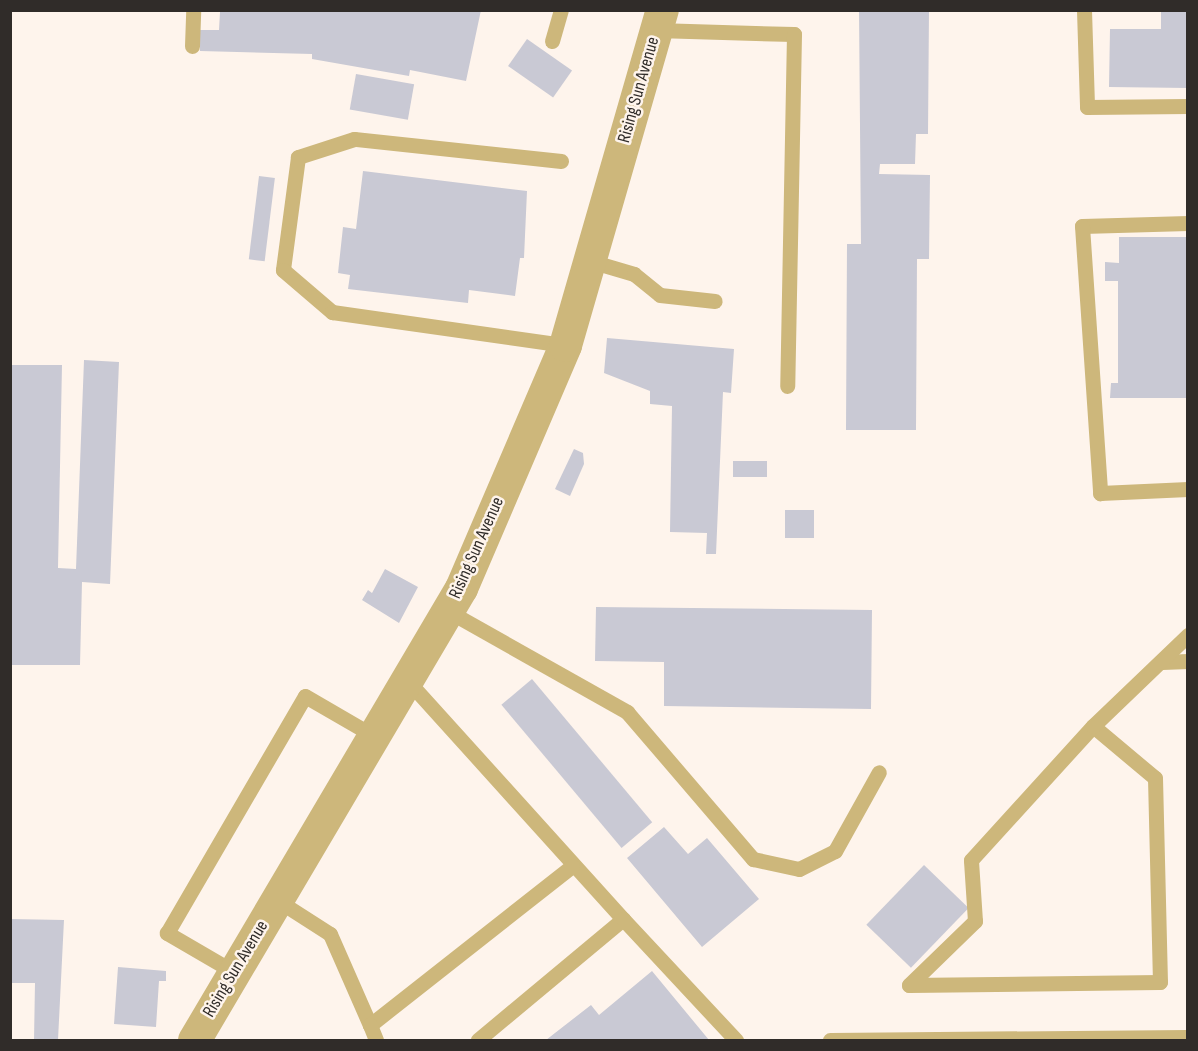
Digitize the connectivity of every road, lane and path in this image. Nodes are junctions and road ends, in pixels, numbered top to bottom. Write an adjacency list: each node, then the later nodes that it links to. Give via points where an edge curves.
1 (193, 10): 6 (lane)
2 (561, 10): 5 (lane)
3 (1084, 10): 7 (lane, via 1087,106)
4 (660, 16): 10 (street, Rising Sun Avenue); 13 (lane, via 794,34)
5 (552, 41)
6 (192, 46)
7 (1188, 106)
8 (561, 161): 12 (lane, via 354,140 298,157 284,270 332,312)
9 (1188, 223): 14 (lane, via 1082,226 1100,493)
10 (590, 261): 11 (lane, via 634,274 660,295); 12 (street, Rising Sun Avenue)
11 (715, 301)
12 (565, 345): 15 (street, Rising Sun Avenue)
13 (787, 387)
14 (1188, 489)
15 (448, 611): 19 (street, Rising Sun Avenue); 22 (lane, via 627,712 753,859 799,869 836,851)
16 (1188, 635): 18 (lane)
17 (1188, 661): 18 (lane)
18 (1162, 662): 20 (lane)
19 (407, 680): 21 (street, Rising Sun Avenue); 23 (lane)
20 (1093, 726): 20 (lane, via 971,860 975,921 909,985 1160,982 1155,778)
21 (374, 736): 24 (street, Rising Sun Avenue); 26 (lane, via 305,696 167,933)
22 (879, 772)
23 (572, 866): 25 (lane); 27 (lane)
24 (277, 900): 26 (street, Rising Sun Avenue); 27 (lane, via 330,934)
25 (623, 919): 31 (lane); 32 (lane)
26 (234, 972): 29 (street, Rising Sun Avenue)
27 (370, 1025): 30 (lane)
28 (1188, 1037): 33 (lane)
29 (194, 1041)
30 (376, 1041)
31 (478, 1041)
32 (736, 1041)
33 (830, 1041)

